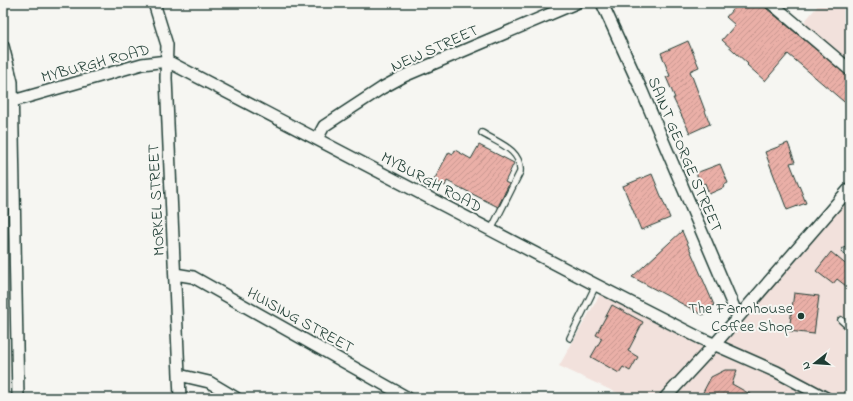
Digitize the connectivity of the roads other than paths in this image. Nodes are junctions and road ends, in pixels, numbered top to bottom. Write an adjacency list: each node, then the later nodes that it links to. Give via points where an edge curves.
1 (154, 3): 6 (street, MORKEL STREET, via 167,45)
2 (576, 3): 10 (street, NEW STREET, via 404,76 324,126)
3 (602, 3): 17 (street, SAINT GEORGE STREET)
4 (771, 3): 7 (street)
5 (3, 46): 8 (street, via 12,82)
6 (167, 61): 8 (street, MYBURGH ROAD, via 142,64); 10 (street, MYBURGH ROAD); 15 (street, MORKEL STREET)
7 (850, 70)
8 (13, 101): 23 (street)
9 (482, 133): 12 (lane, via 516,154 521,167)
10 (317, 139): 12 (street, MYBURGH ROAD)
11 (850, 188): 17 (street)
12 (491, 230): 16 (street, MYBURGH ROAD)
13 (845, 251): 14 (lane)
14 (850, 256)
15 (175, 274): 22 (street, MORKEL STREET); 26 (street, HUISING STREET, via 193,276)
16 (596, 285): 20 (lane); 21 (street, MYBURGH ROAD)
17 (738, 317): 21 (street)
18 (841, 320): 19 (lane)
19 (850, 328)
20 (570, 338)
21 (715, 344): 27 (street); 28 (street, MYBURGH ROAD)
22 (179, 376): 24 (street, MORKEL STREET); 25 (street, via 209,382)
23 (18, 398)
24 (180, 398)
25 (236, 398)
26 (408, 398)
27 (665, 398)
28 (826, 398)

